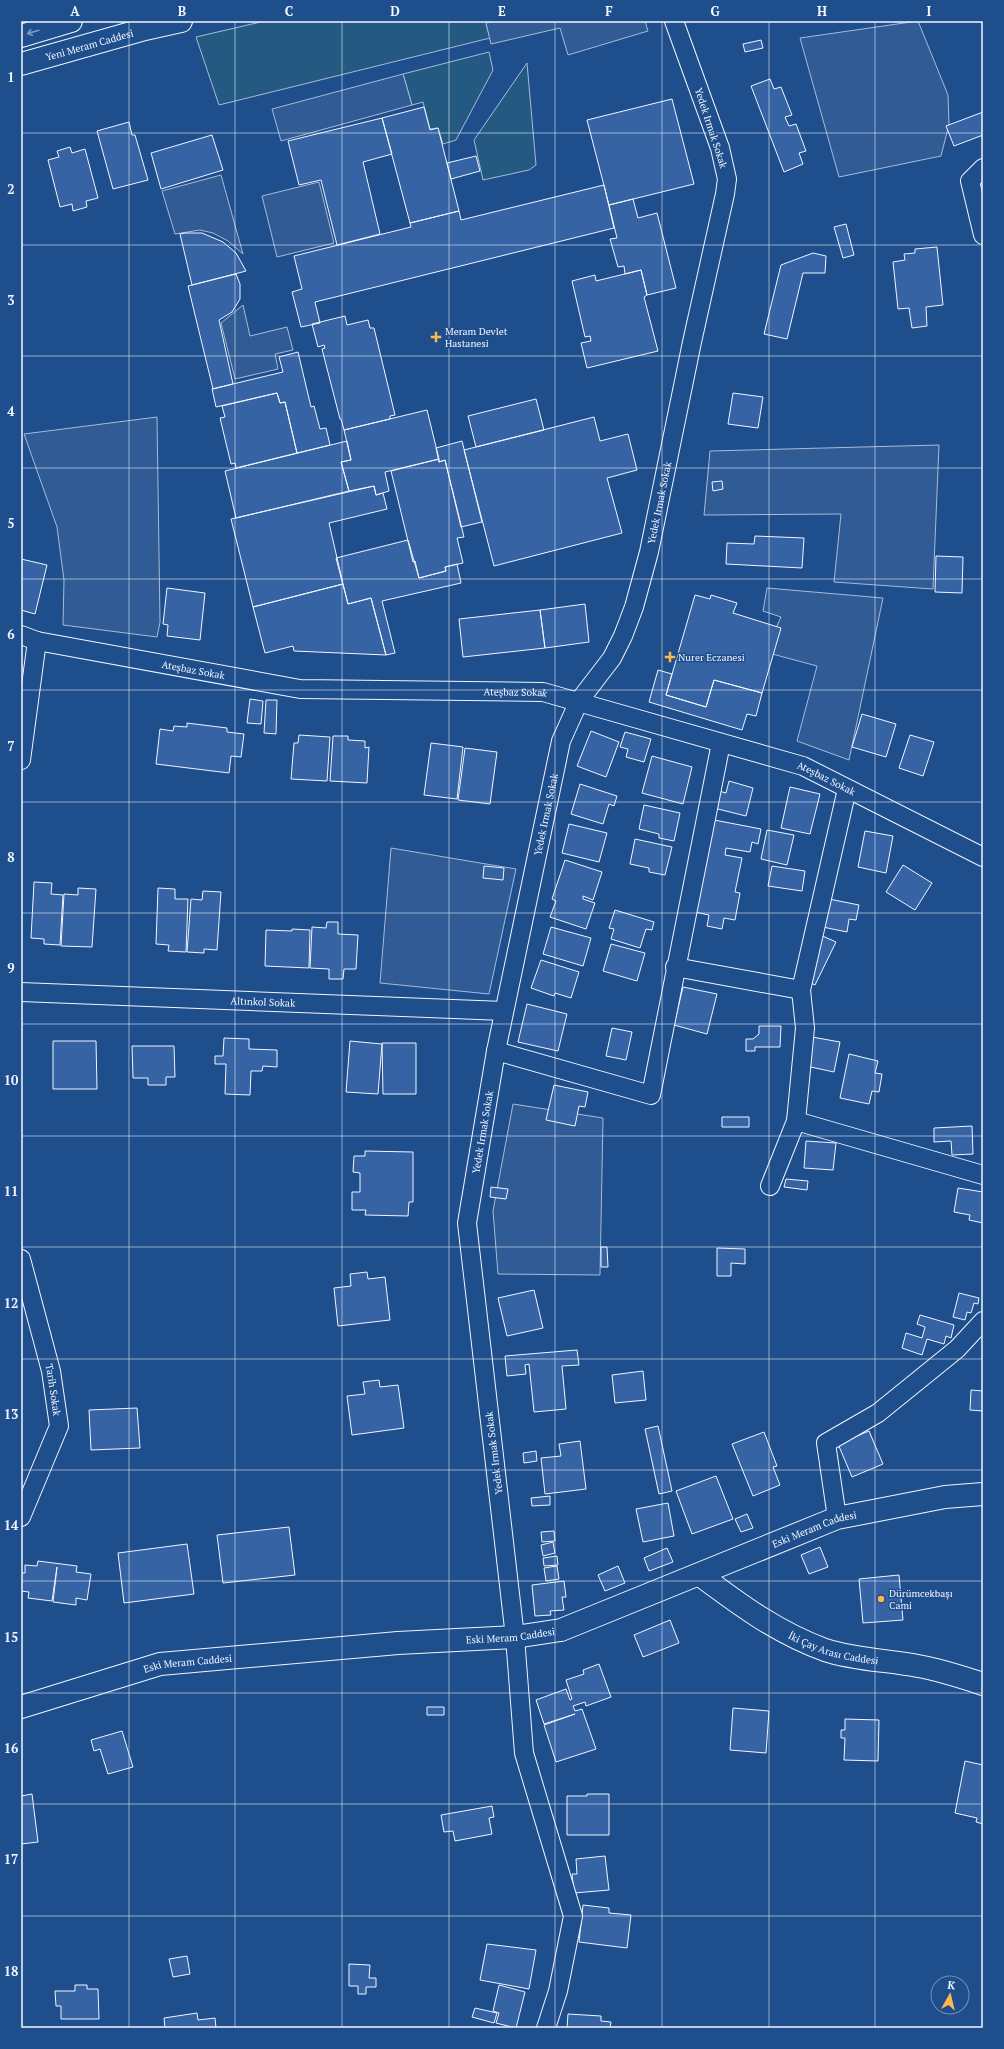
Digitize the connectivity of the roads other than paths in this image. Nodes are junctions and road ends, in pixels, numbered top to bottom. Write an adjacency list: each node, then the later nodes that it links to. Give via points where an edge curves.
1 (71, 21): 4 (street, one-way to 4)
2 (181, 21): 5 (street, Yeni Meram Caddesi, via 145,28)
3 (674, 21): 9 (street, Yedek Irmak Sokak, via 720,148 726,179 725,194 649,552 634,607 612,658)
4 (21, 36)
5 (21, 64)
6 (983, 168): 7 (street, via 970,181)
7 (983, 235)
8 (29, 638): 9 (street, Ateşbaz Sokak, via 300,689 543,692); 11 (street)
9 (579, 701): 10 (street, Ateşbaz Sokak); 17 (street, Yedek Irmak Sokak, via 561,741)
10 (721, 743): 12 (street, Ateşbaz Sokak, via 803,766); 14 (street)
11 (21, 760)
12 (847, 789): 13 (street, Ateşbaz Sokak); 15 (street)
13 (983, 856)
14 (675, 967): 15 (street); 18 (street, via 651,1095)
15 (801, 990): 19 (street, via 805,1028)
16 (21, 992): 17 (street, Altınkol Sokak)
17 (504, 1011): 18 (street, Yedek Irmak Sokak)
18 (496, 1051): 28 (street, Yedek Irmak Sokak, via 467,1223)
19 (796, 1121): 20 (street); 21 (street)
20 (983, 1175)
21 (770, 1186)
22 (21, 1260): 25 (street, Tarih Sokak, via 51,1371 59,1426)
23 (983, 1321): 26 (street, via 957,1349 878,1413 826,1443)
24 (983, 1494): 26 (street, Eski Meram Caddesi, via 945,1497)
25 (21, 1517)
26 (837, 1518): 27 (street, Eski Meram Caddesi)
27 (700, 1575): 28 (street, Eski Meram Caddesi, via 561,1630); 29 (street, İki Çay Arası Caddesi, via 754,1616 789,1636 858,1658 918,1666)
28 (515, 1637): 30 (street, Eski Meram Caddesi, via 398,1643 160,1664); 31 (street, Yedek Irmak Sokak, via 524,1753 573,1916 558,1991)
29 (983, 1684)
30 (21, 1708)
31 (546, 2028)

